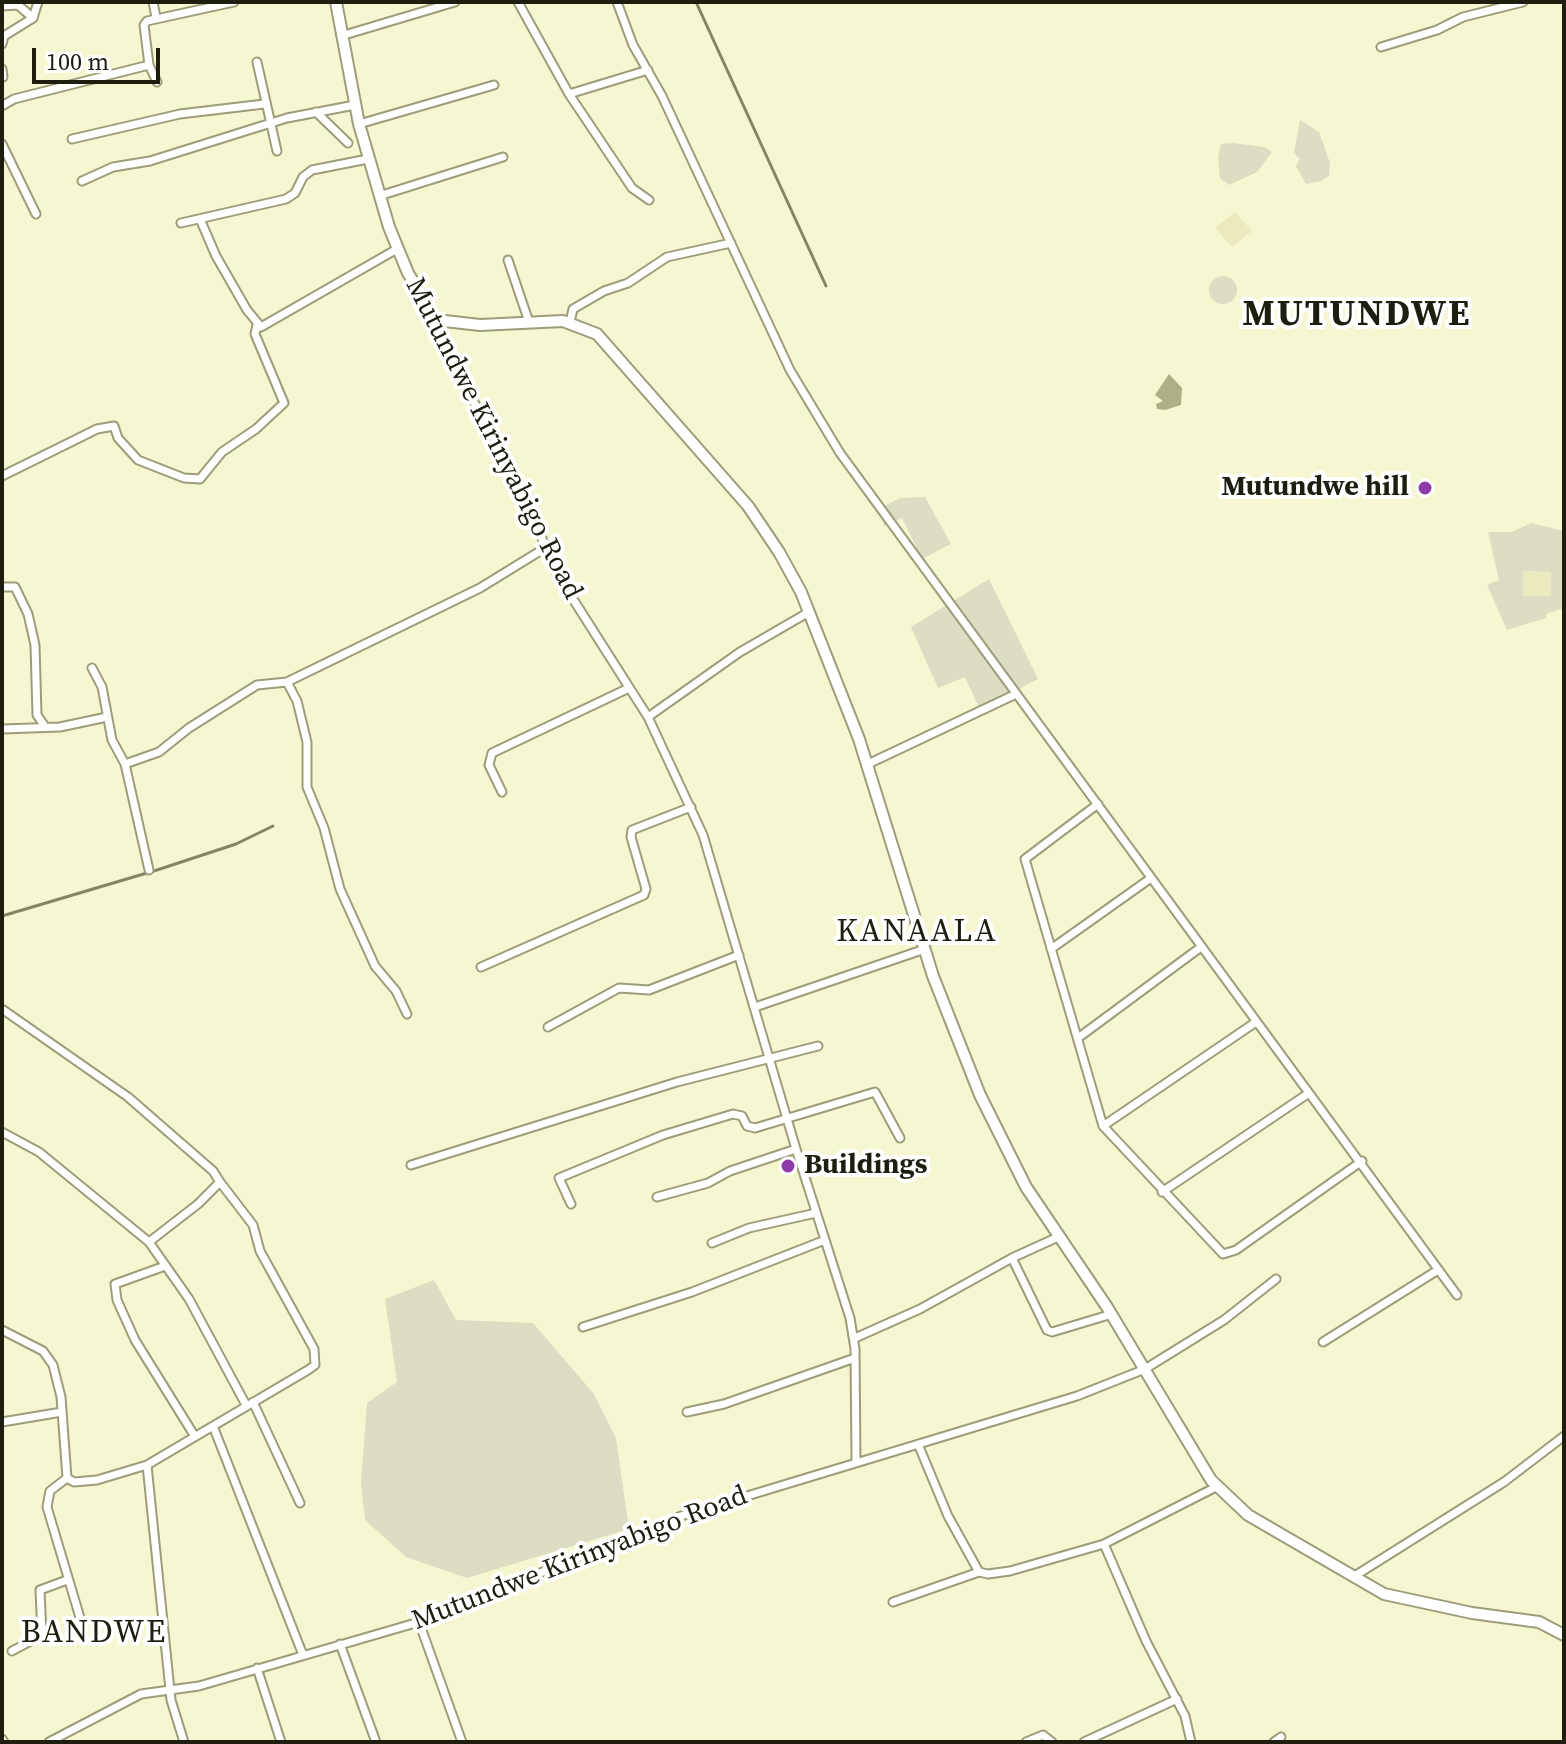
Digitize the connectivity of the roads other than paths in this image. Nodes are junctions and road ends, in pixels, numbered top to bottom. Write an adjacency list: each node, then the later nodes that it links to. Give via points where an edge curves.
1 (38, 2): 11 (street)
2 (153, 2): 10 (street)
3 (234, 2): 10 (street)
4 (336, 2): 12 (street, Mutundwe Kirinyabigo Road)
5 (455, 2): 12 (street)
6 (518, 2): 22 (street)
7 (617, 2): 18 (street)
8 (1523, 2): 14 (street)
9 (2, 6): 11 (street, via 18,5)
10 (156, 17): 16 (street, via 144,25)
11 (33, 18): 13 (street, via 4,36)
12 (341, 36): 24 (street, Mutundwe Kirinyabigo Road)
13 (2, 44)
14 (1381, 47)
15 (257, 62): 23 (street)
16 (149, 65): 20 (street); 25 (street)
17 (2, 69): 19 (street)
18 (648, 70): 22 (street); 41 (street)
19 (3, 77)
20 (157, 82)
21 (494, 85): 28 (street)
22 (569, 94): 37 (street, via 632,188)
23 (264, 104): 27 (street); 29 (street, via 180,114)
24 (355, 105): 26 (street); 28 (street, Mutundwe Kirinyabigo Road)
25 (2, 106)
26 (316, 112): 27 (street); 30 (street)
27 (269, 123): 32 (street); 35 (street, via 150,161 113,167)
28 (359, 124): 34 (street, Mutundwe Kirinyabigo Road)
29 (72, 139)
30 (348, 143)
31 (2, 144): 38 (street)
32 (277, 151)
33 (503, 157): 36 (street)
34 (368, 159): 36 (street, Mutundwe Kirinyabigo Road); 39 (street, via 312,170 286,199)
35 (82, 181)
36 (379, 196): 42 (street, Mutundwe Kirinyabigo Road)
37 (649, 200)
38 (36, 214)
39 (200, 219): 40 (street); 47 (street)
40 (181, 223)
41 (731, 243): 46 (street, via 667,257 573,309); 55 (street, via 790,370 840,453)
42 (397, 249): 44 (street, Mutundwe Kirinyabigo Road); 47 (street, via 270,325)
43 (508, 260): 45 (street)
44 (436, 320): 45 (street, via 452,325); 49 (street, Mutundwe Kirinyabigo Road, via 526,494)
45 (529, 322): 46 (street)
46 (570, 322): 51 (street, via 597,334 748,506)
47 (257, 325): 48 (street, via 255,334 284,403 222,452 200,479 138,460 114,426 97,429)
48 (2, 476)
49 (545, 548): 53 (street, via 480,588); 54 (street, Mutundwe Kirinyabigo Road)
50 (2, 587): 58 (street, via 15,587 28,614 35,645 37,715)
51 (809, 612): 57 (street, via 740,652); 61 (street)
52 (92, 668): 56 (street, via 102,687)
53 (287, 682): 60 (street, via 257,685 159,752); 74 (street, via 307,742 307,787 340,889 375,966)
54 (629, 688): 57 (street, Mutundwe Kirinyabigo Road); 62 (street, via 492,753 489,765)
55 (1016, 694): 61 (street); 63 (street)
56 (107, 717): 58 (street); 60 (street)
57 (648, 717): 64 (street, Mutundwe Kirinyabigo Road)
58 (44, 725): 59 (street)
59 (2, 729)
60 (125, 764): 65 (street)
61 (868, 764): 68 (street)
62 (502, 792)
63 (1098, 804): 66 (street); 69 (street, via 1025,859)
64 (691, 807): 70 (street, Mutundwe Kirinyabigo Road); 71 (street, via 631,832 644,895)
65 (149, 870)
66 (1151, 878): 67 (street); 69 (street)
67 (1201, 947): 75 (street); 77 (street)
68 (925, 949): 72 (street); 93 (street, via 980,1095)
69 (1051, 949): 77 (street)
70 (739, 955): 72 (street, Mutundwe Kirinyabigo Road); 76 (street, via 649,990 619,988)
71 (481, 967)
72 (755, 1007): 79 (street, Mutundwe Kirinyabigo Road)
73 (2, 1009): 88 (street, via 128,1097)
74 (407, 1014)
75 (1256, 1022): 80 (street); 82 (street)
76 (548, 1027)
77 (1078, 1038): 82 (street)
78 (818, 1046): 79 (street)
79 (770, 1059): 81 (street, Mutundwe Kirinyabigo Road); 87 (street, via 677,1082)
80 (1309, 1093): 86 (street); 89 (street)
81 (788, 1119): 84 (street, via 875,1092); 85 (street, Mutundwe Kirinyabigo Road); 91 (street, via 750,1128 742,1116 733,1114 630,1147 559,1178)
82 (1103, 1126): 89 (street)
83 (2, 1132): 95 (street, via 39,1152)
84 (900, 1138)
85 (796, 1149): 90 (street); 92 (street, Mutundwe Kirinyabigo Road)
86 (1362, 1161): 89 (street, via 1228,1254 1218,1253); 99 (street)
87 (411, 1165)
88 (220, 1182): 95 (street); 109 (street, via 253,1225 260,1251 316,1359 308,1370)
89 (1162, 1192)
90 (657, 1197)
91 (571, 1204)
92 (816, 1213): 94 (street, Mutundwe Kirinyabigo Road); 96 (street, via 749,1228)
93 (1058, 1237): 97 (street); 102 (street)
94 (825, 1240): 103 (street); 105 (street, Mutundwe Kirinyabigo Road)
95 (149, 1242): 98 (street)
96 (712, 1243)
97 (1012, 1258): 102 (street, via 1049,1332); 105 (street)
98 (165, 1266): 109 (street); 114 (street, via 115,1284 117,1300 135,1340)
99 (1438, 1270): 101 (street); 106 (street)
100 (1276, 1279): 108 (street, via 1224,1320)
101 (1457, 1295)
102 (1112, 1314): 108 (street)
103 (583, 1327)
104 (2, 1330): 110 (street, via 43,1351 53,1365)
105 (855, 1338): 107 (street, Mutundwe Kirinyabigo Road)
106 (1323, 1342)
107 (855, 1358): 111 (street); 117 (street, Mutundwe Kirinyabigo Road)
108 (1145, 1369): 116 (street, via 1077,1396); 120 (street)
109 (250, 1403): 113 (street); 121 (street, via 268,1429)
110 (62, 1412): 112 (street); 119 (street)
111 (687, 1412)
112 (2, 1422)
113 (213, 1426): 114 (street); 132 (street)
114 (194, 1435): 118 (street)
115 (1564, 1436): 124 (street, via 1504,1482)
116 (918, 1444): 117 (street); 123 (street)
117 (856, 1462): 128 (street, Mutundwe Kirinyabigo Road, via 681,1516)
118 (147, 1465): 119 (street, via 97,1480); 134 (street)
119 (67, 1478): 125 (street, via 50,1491 47,1507)
120 (1216, 1487): 122 (street); 124 (street, via 1248,1515)
121 (300, 1503)
122 (1104, 1544): 123 (street, via 1010,1571); 135 (street)
123 (979, 1572): 126 (street)
124 (1353, 1577): 129 (street, via 1393,1597 1539,1622)
125 (67, 1580): 127 (street); 131 (street, via 40,1590 42,1635)
126 (893, 1602)
127 (81, 1621)
128 (419, 1622): 130 (street, Mutundwe Kirinyabigo Road); 141 (street)
129 (1564, 1635)
130 (340, 1644): 132 (street, Mutundwe Kirinyabigo Road); 140 (street)
131 (12, 1651)
132 (303, 1655): 133 (street, Mutundwe Kirinyabigo Road)
133 (257, 1668): 134 (street, Mutundwe Kirinyabigo Road); 139 (street)
134 (170, 1690): 136 (street, Mutundwe Kirinyabigo Road, via 123,1700); 138 (street)
135 (1177, 1699): 144 (street); 145 (street)
136 (59, 1740): 137 (street, Mutundwe Kirinyabigo Road)
137 (49, 1742)
138 (184, 1742)
139 (281, 1742)
140 (376, 1742)
141 (462, 1742)
142 (1026, 1742): 143 (street, via 1043,1735)
143 (1052, 1742)
144 (1084, 1742)
145 (1191, 1742)

